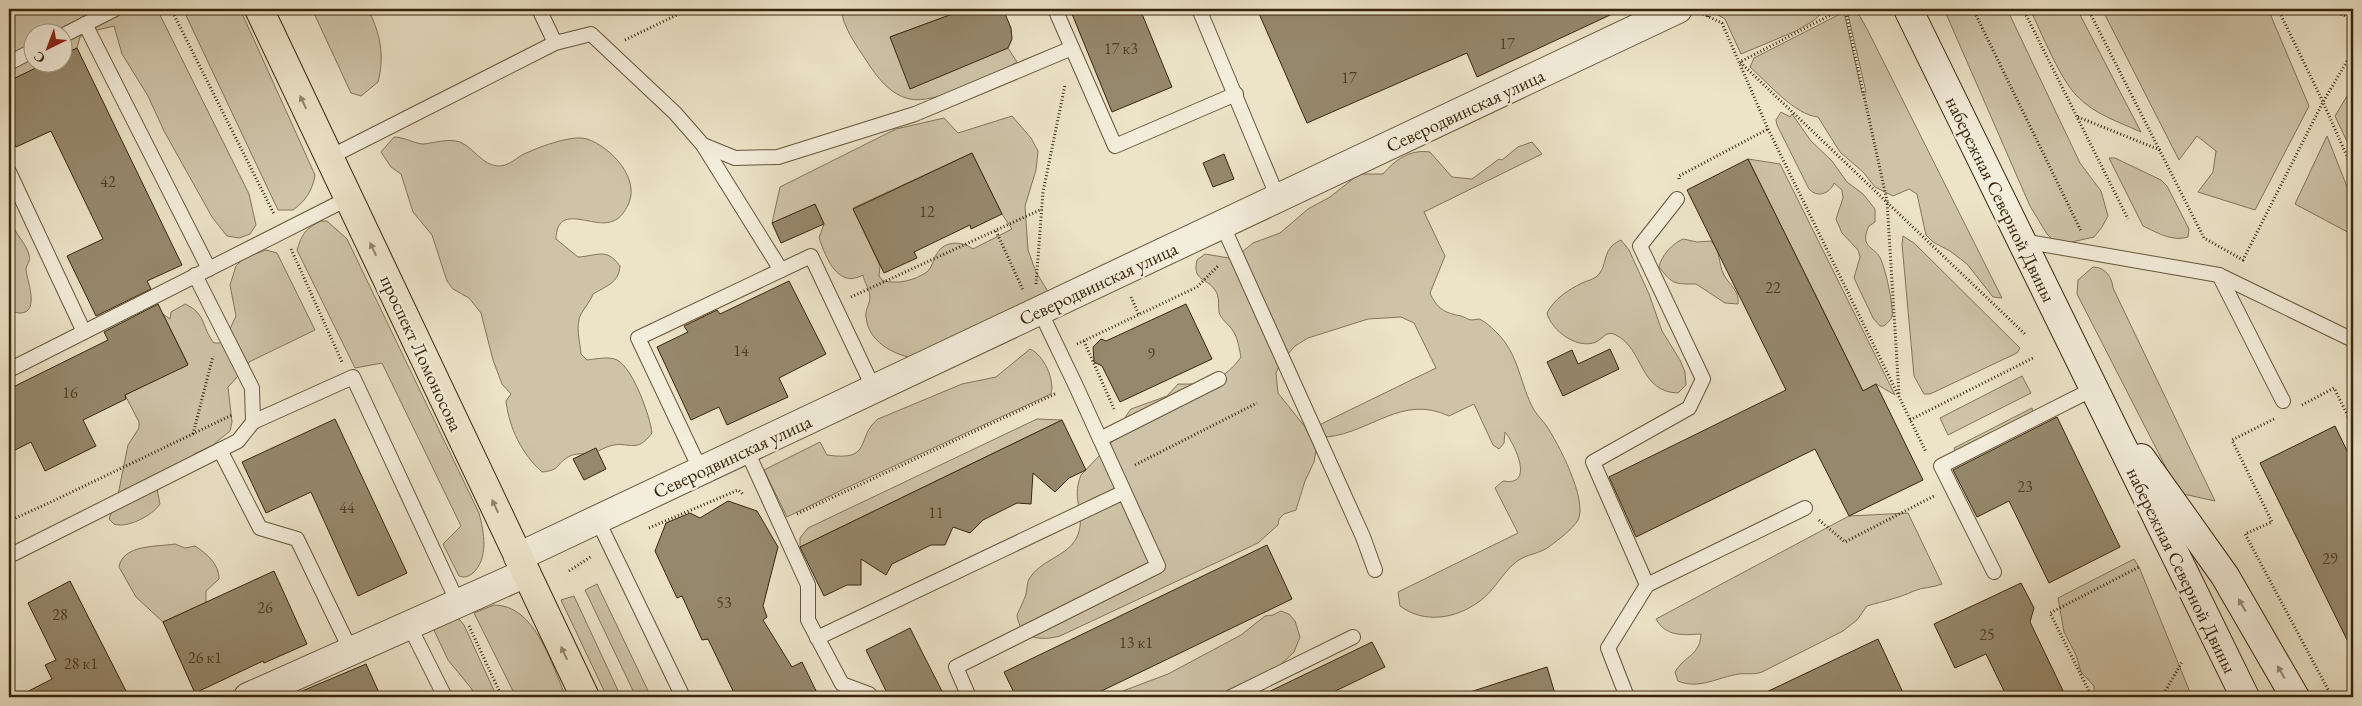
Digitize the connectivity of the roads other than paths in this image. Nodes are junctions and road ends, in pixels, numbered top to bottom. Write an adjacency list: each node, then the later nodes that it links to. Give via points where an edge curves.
1 (115, 9): 8 (lane)
2 (260, 9): 16 (main road, проспект Ломоносова, one-way to 2)
3 (539, 9): 10 (lane)
4 (1055, 9): 11 (lane)
5 (1199, 9): 14 (lane)
6 (1678, 9): 19 (street, Северодвинская улица)
7 (1908, 9): 22 (street, набережная Северной Двины)
8 (85, 24): 9 (lane); 23 (lane)
9 (72, 31)
10 (555, 43): 15 (lane, via 591,34 675,113); 16 (lane)
11 (1072, 48): 14 (lane, via 1114,146); 15 (lane, via 915,114 778,157 735,158)
12 (22, 56): 13 (lane)
13 (9, 63)
14 (1236, 94): 19 (lane)
15 (702, 145): 24 (lane)
16 (330, 158): 18 (main road, проспект Ломоносова)
17 (9, 172): 28 (lane)
18 (349, 198): 23 (lane); 44 (main road, проспект Ломоносова, one-way to 18)
19 (1278, 198): 21 (street, Северодвинская улица)
20 (1677, 199): 47 (lane, via 1640,246 1703,380 1689,408 1593,462)
21 (1222, 224): 27 (street, Северодвинская улица); 45 (lane)
22 (2022, 241): 26 (lane); 33 (street, набережная Северной Двины)
23 (209, 269): 25 (lane)
24 (781, 270): 32 (lane, via 812,256); 39 (lane, via 638,338)
25 (195, 275): 28 (lane); 35 (lane, via 252,388)
26 (2219, 275): 29 (lane); 34 (lane)
27 (1037, 312): 32 (street, Северодвинская улица); 36 (lane, via 1060,351)
28 (84, 332): 30 (lane)
29 (2353, 340)
30 (9, 370)
31 (1219, 379): 36 (lane)
32 (874, 389): 37 (street, Северодвинская улица)
33 (2093, 389): 46 (lane, via 1941,466); 61 (street, набережная Северной Двины); 62 (street, набережная Северной Двины, one-way to 33, via 2225,576)
34 (2283, 408)
35 (253, 422): 38 (lane, via 238,440); 48 (lane, via 353,376)
36 (1100, 439): 40 (lane)
37 (746, 449): 39 (street, Северодвинская улица); 51 (lane, via 808,585 808,620)
38 (220, 450): 43 (lane); 52 (lane, via 260,528 297,538)
39 (701, 471): 42 (street, Северодвинская улица)
40 (1124, 492): 51 (lane); 58 (lane, via 1158,566 956,667)
41 (1805, 508): 47 (lane)
42 (597, 519): 44 (street, Северодвинская улица); 56 (lane)
43 (9, 556)
44 (522, 565): 48 (street, Северодвинская улица); 55 (main road, проспект Ломоносова, one-way to 44)
45 (1375, 570)
46 (1994, 572)
47 (1647, 585): 60 (lane, via 1608,648)
48 (458, 603): 49 (street, Северодвинская улица)
49 (409, 625): 52 (street, Северодвинская улица); 54 (lane)
50 (1353, 637): 59 (lane)
51 (818, 638): 57 (lane, via 842,684)
52 (351, 651): 53 (street, Северодвинская улица)
53 (248, 697)
54 (445, 697)
55 (585, 697)
56 (683, 697)
57 (871, 697)
58 (970, 697)
59 (1231, 697)
60 (1626, 697)
61 (2245, 697)
62 (2295, 697)

